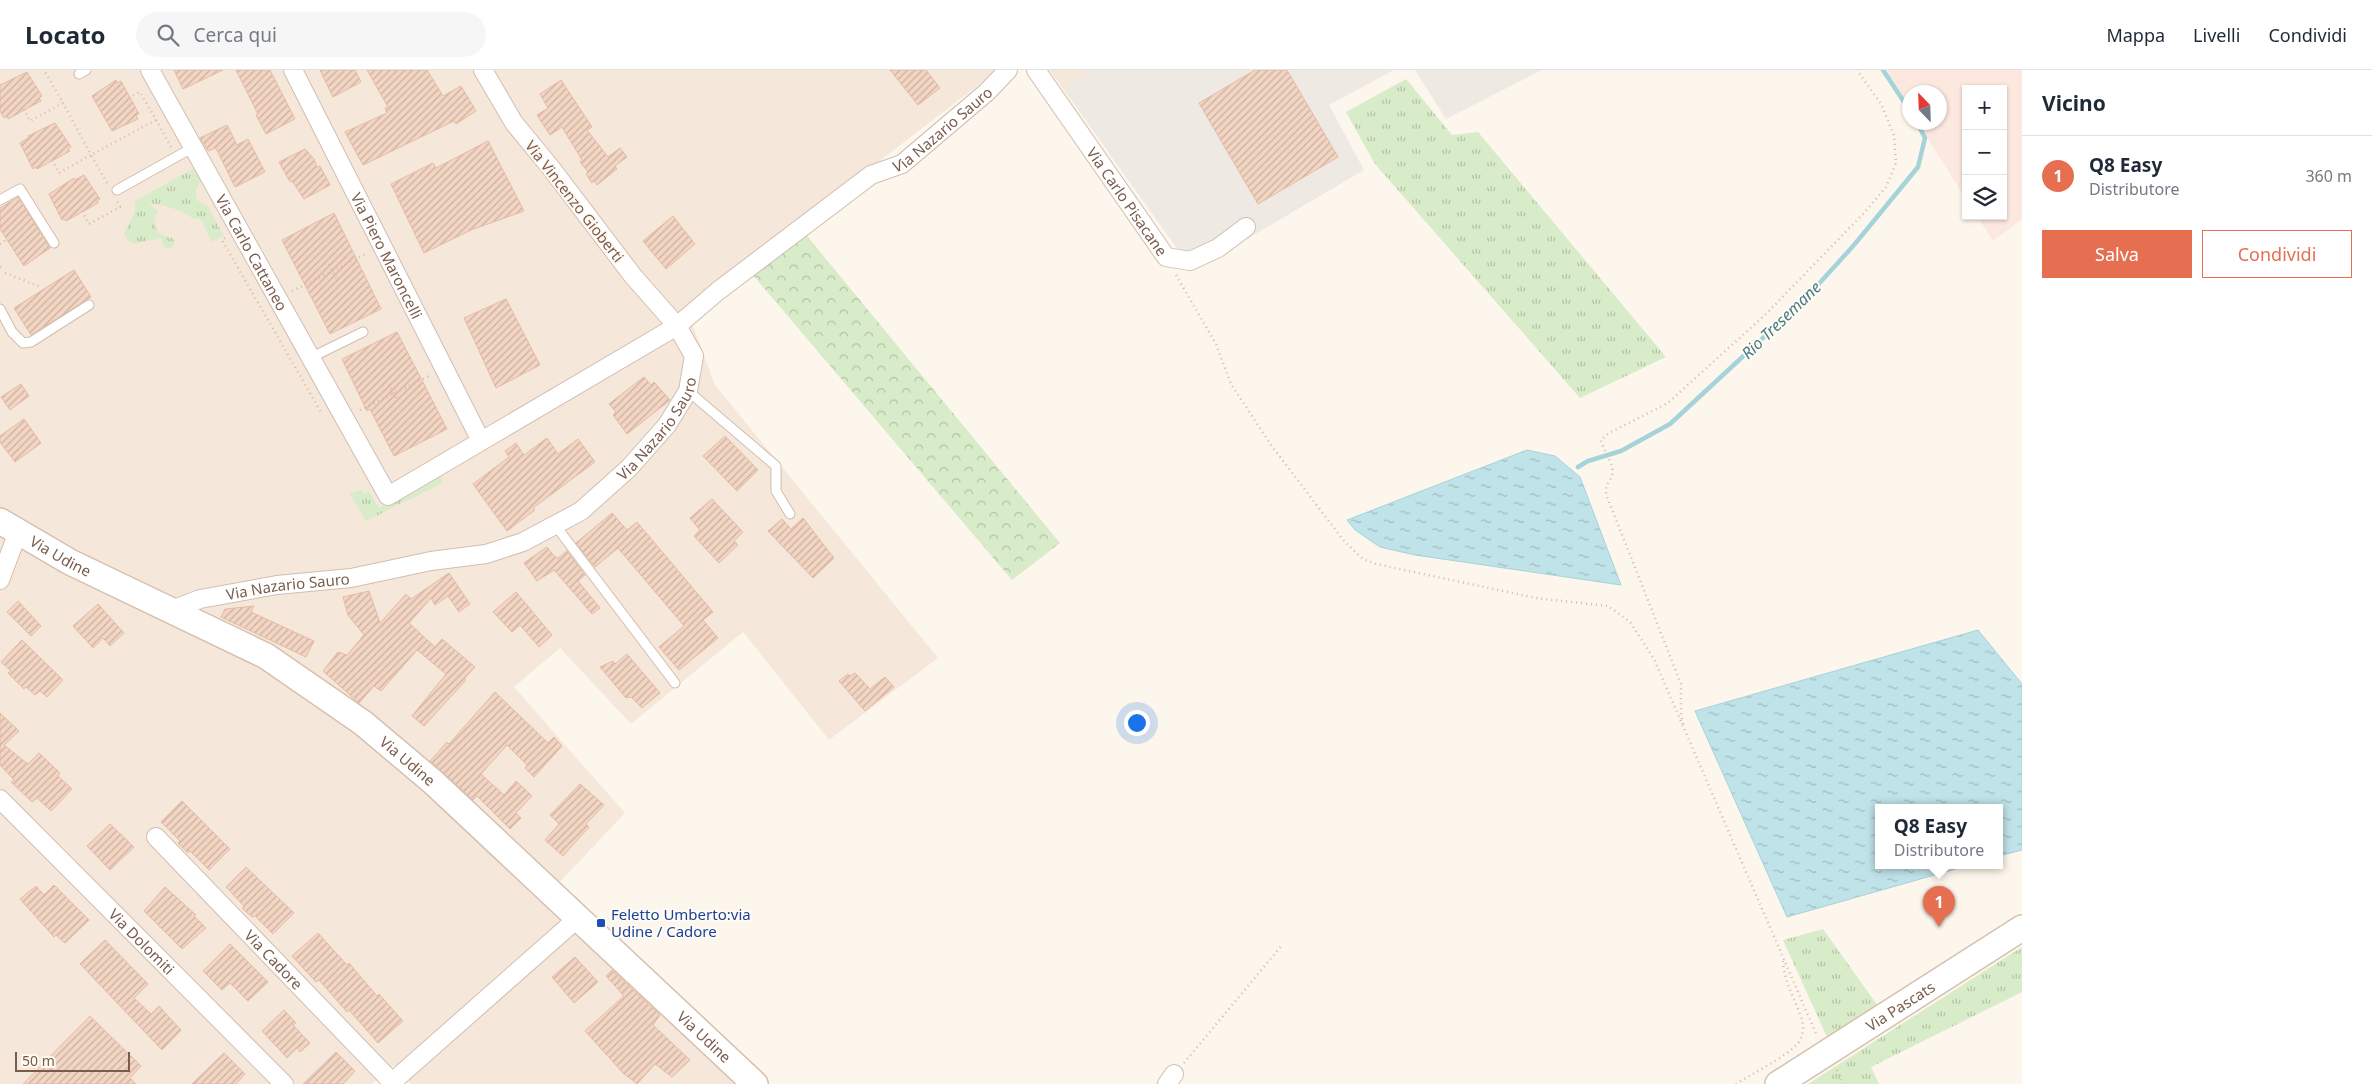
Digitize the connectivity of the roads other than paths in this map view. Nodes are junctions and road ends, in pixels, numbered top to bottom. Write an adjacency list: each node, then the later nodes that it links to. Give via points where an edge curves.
1 (150, 70): 6 (street, Via Carlo Cattaneo)
2 (294, 70): 17 (street, Via Piero Maroncelli)
3 (483, 70): 13 (street, Via Vincenzo Gioberti, via 514,123 633,276)
4 (1008, 70): 13 (street, Via Nazario Sauro, via 988,92 902,164 871,175)
5 (1036, 70): 9 (street, Via Carlo Pisacane, via 1166,257 1190,261 1218,248)
6 (192, 148): 7 (lane); 15 (street, Via Carlo Cattaneo)
7 (114, 192)
8 (0, 200): 10 (lane, via 20,189)
9 (1246, 227)
10 (54, 243)
11 (89, 305): 12 (lane, via 31,342 23,343 12,332)
12 (0, 309)
13 (677, 326): 16 (street, Via Nazario Sauro, via 694,356); 17 (street)
14 (363, 332): 15 (lane)
15 (310, 358): 17 (street, Via Carlo Cattaneo, via 388,496)
16 (688, 391): 18 (lane, via 776,466 776,491); 19 (street, Via Nazario Sauro, via 667,425 629,468 581,512)
17 (481, 441)
18 (790, 514)
19 (555, 525): 22 (street, Via Nazario Sauro, via 523,542 486,554 431,560 351,578 277,585 200,599); 23 (lane)
20 (9, 527): 21 (street); 22 (street, Via Udine, via 70,562)
21 (0, 580)
22 (172, 610): 26 (street, Via Udine, via 266,656 363,723 433,782)
23 (675, 683)
24 (0, 798): 29 (street, Via Dolomiti)
25 (156, 837): 28 (street, Via Cadore)
26 (578, 918): 28 (street, Via Cadore); 30 (street, Via Udine)
27 (2022, 928): 31 (street, Via Pascats)
28 (391, 1083)
29 (284, 1084)
30 (755, 1084)
31 (1778, 1084)

